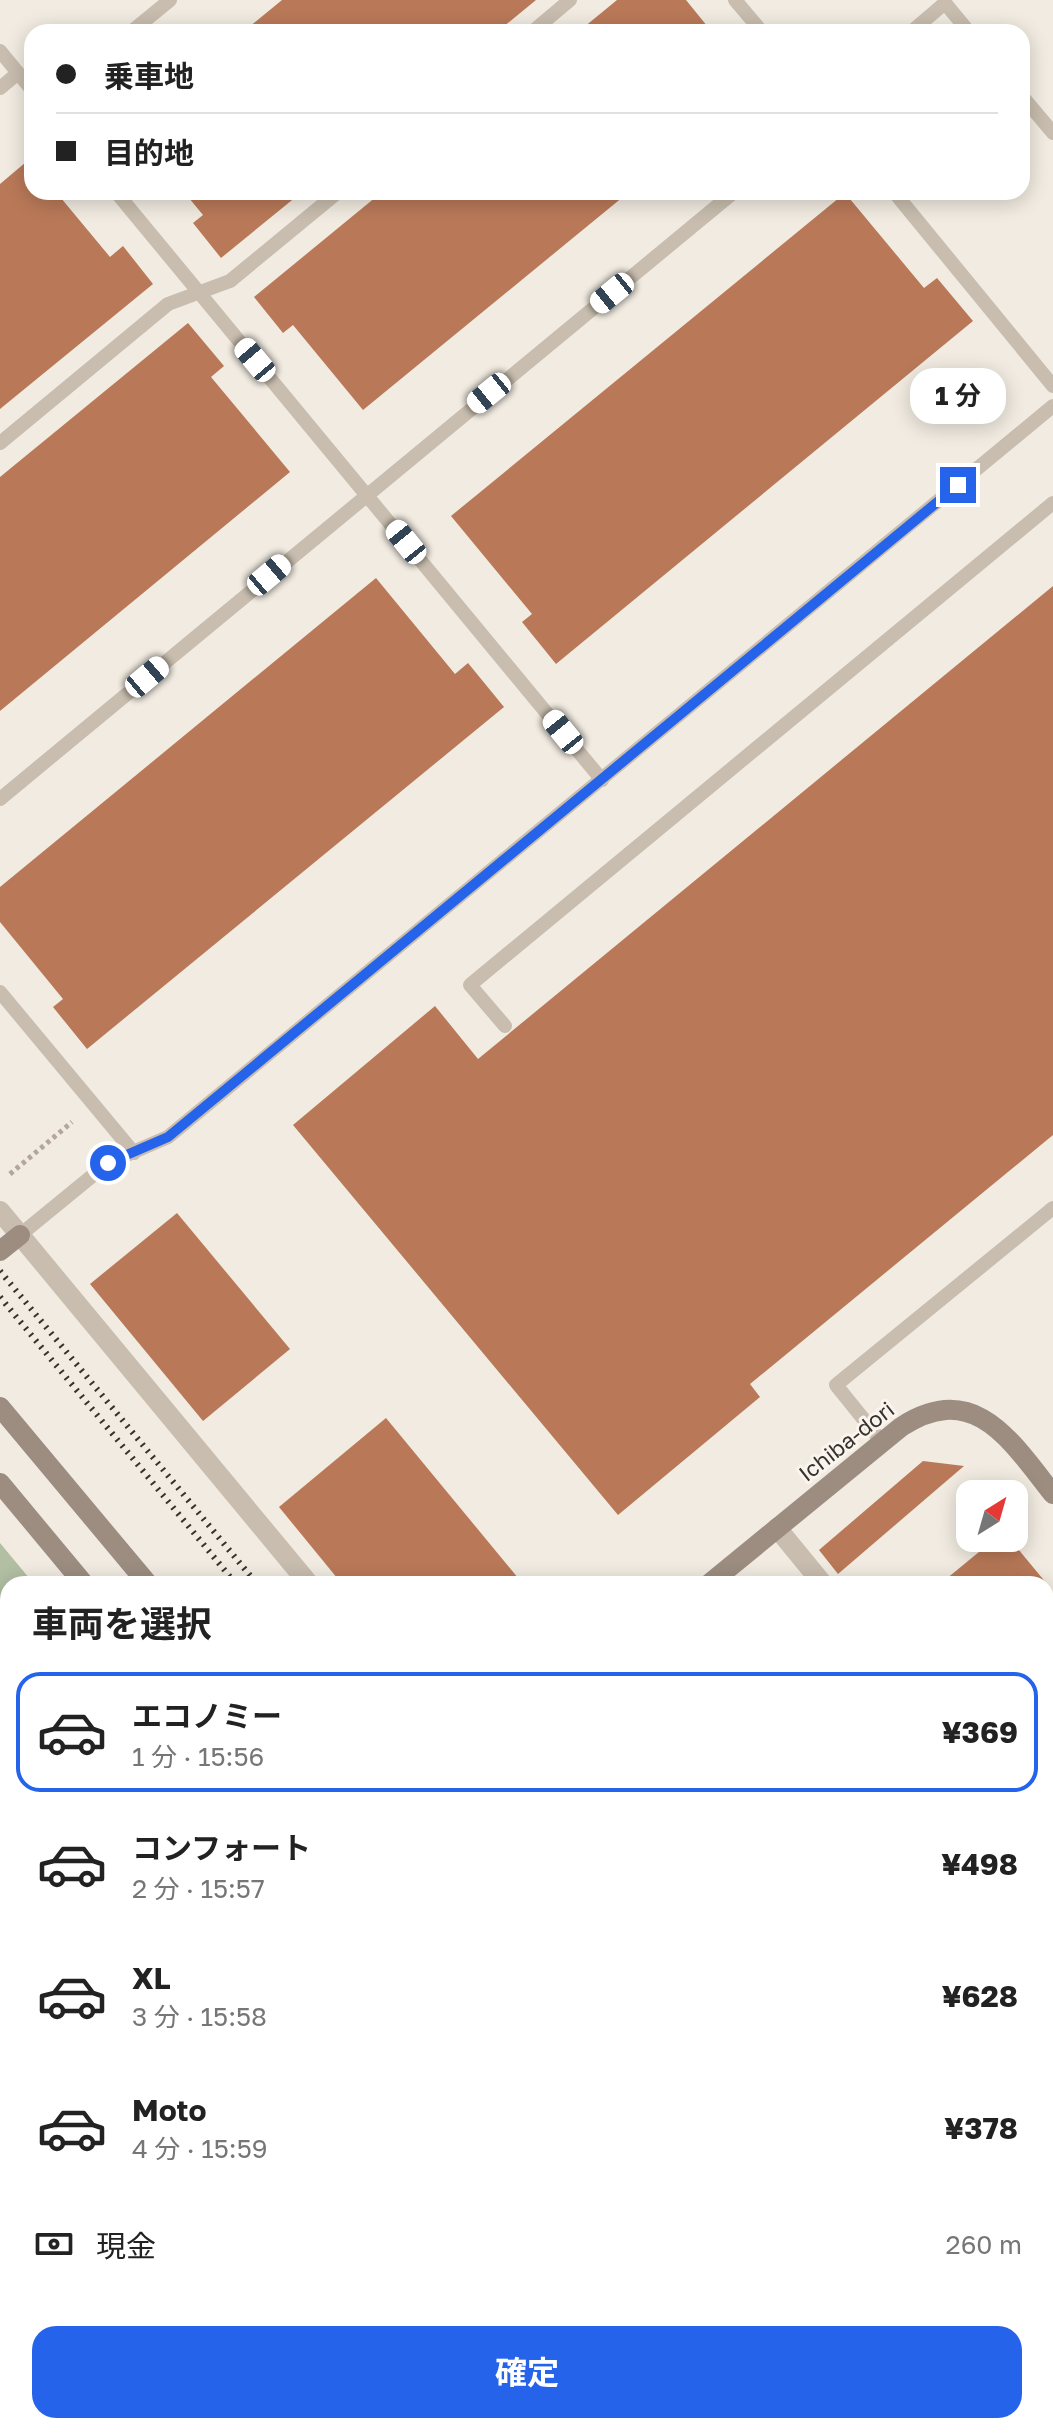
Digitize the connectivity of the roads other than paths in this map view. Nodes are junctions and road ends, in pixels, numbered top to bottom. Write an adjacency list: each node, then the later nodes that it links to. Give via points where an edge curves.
1 (170, 0): 5 (lane)
2 (570, 0): 6 (lane)
3 (735, 0): 7 (lane)
4 (946, 2): 8 (lane); 9 (lane)
5 (141, 24)
6 (542, 24)
7 (755, 24)
8 (920, 24)
9 (963, 24)
10 (0, 51): 11 (lane)
11 (18, 73): 12 (lane); 13 (lane)
12 (24, 80)
13 (0, 88)
14 (1030, 106): 15 (lane)
15 (1053, 133)
16 (123, 200): 20 (lane)
17 (328, 200): 20 (lane, via 230,281)
18 (724, 200): 24 (lane)
19 (901, 200): 21 (lane)
20 (199, 293): 23 (lane, via 168,304); 24 (lane)
21 (1053, 386)
22 (1053, 406): 26 (lane)
23 (0, 443)
24 (366, 494): 26 (lane); 27 (lane)
25 (1053, 503): 29 (lane, via 470,985)
26 (602, 780): 30 (lane, via 168,1137)
27 (0, 799)
28 (0, 992): 30 (lane)
29 (505, 1026)
30 (134, 1153): 33 (lane, via 108,1163)
31 (1053, 1208): 36 (lane, via 836,1385)
32 (0, 1211): 33 (street)
33 (20, 1235): 34 (street); 42 (street)
34 (0, 1251)
35 (0, 1407): 41 (street)
36 (882, 1442): 38 (street, Ichiba-dori, via 932,1410 963,1410 995,1425); 39 (street, Ichiba-dori)
37 (0, 1483): 40 (street)
38 (1053, 1494)
39 (777, 1528): 43 (street, Ichiba-dori); 44 (street)
40 (77, 1576)
41 (141, 1576)
42 (302, 1576)
43 (719, 1576)
44 (816, 1576)

